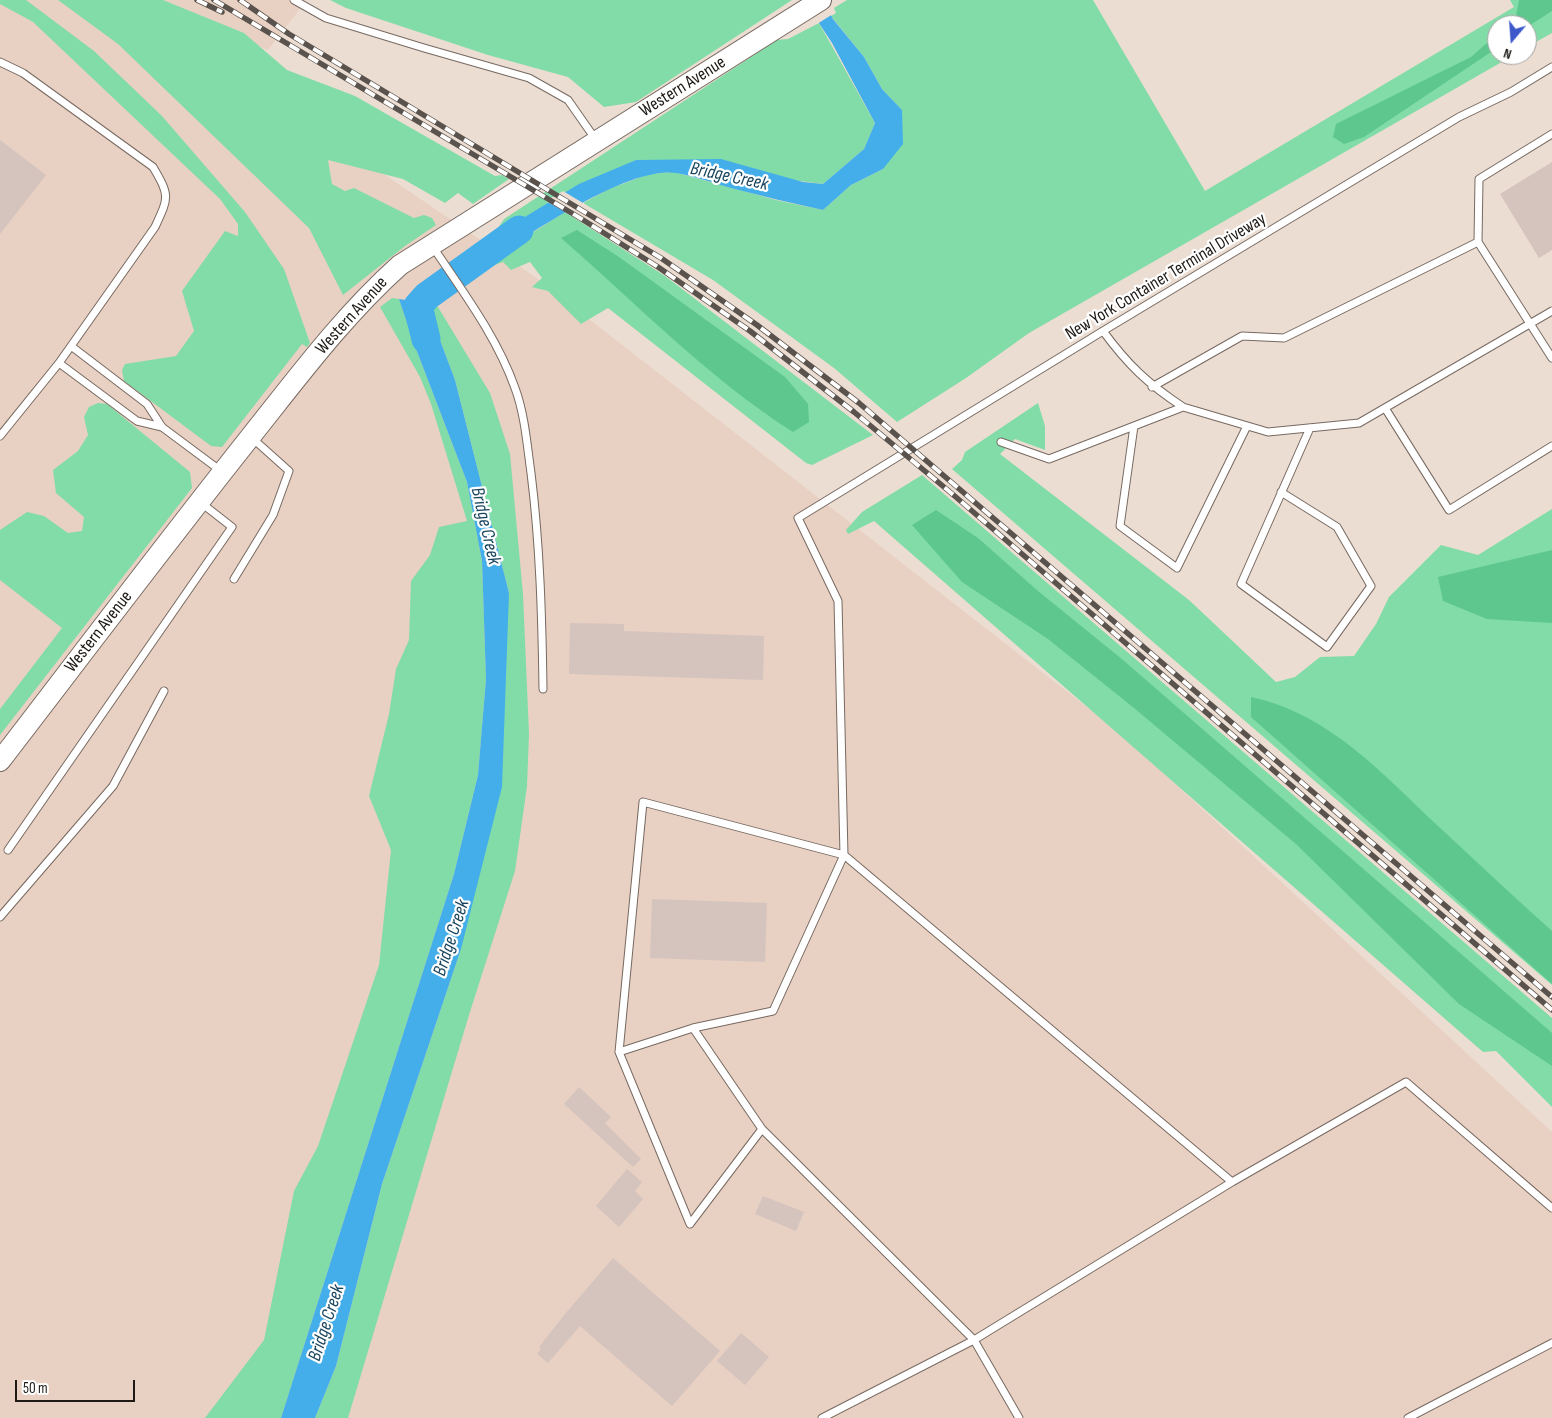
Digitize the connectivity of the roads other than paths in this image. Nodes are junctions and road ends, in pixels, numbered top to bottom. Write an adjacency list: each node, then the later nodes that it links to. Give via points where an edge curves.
1 (294, 0): 6 (lane, via 326,18 529,78 568,100)
2 (821, 0): 6 (street, Western Avenue)
3 (0, 62): 12 (lane, via 24,73 153,167 166,188 165,205 155,227)
4 (1552, 66): 11 (lane, New York Container Terminal Driveway, via 1511,92 1459,117)
5 (1552, 134): 7 (lane, via 1479,179)
6 (597, 141): 8 (street, Western Avenue)
7 (1478, 242): 10 (lane); 15 (lane, via 1284,338 1242,336)
8 (432, 244): 23 (street, Western Avenue, via 400,265 373,289); 30 (lane, via 504,360 524,421 539,562)
9 (1552, 311): 10 (lane)
10 (1530, 324): 13 (lane); 17 (lane)
11 (1103, 331): 15 (lane, via 1125,360); 34 (lane, New York Container Terminal Driveway, via 798,518 838,601)
12 (71, 346): 14 (lane); 20 (lane, via 147,404)
13 (1552, 358)
14 (59, 363): 20 (lane, via 136,421); 22 (lane)
15 (1152, 387): 16 (lane)
16 (1183, 407): 18 (lane); 19 (lane)
17 (1384, 408): 21 (lane, via 1360,423); 25 (lane, via 1449,510)
18 (1134, 426): 19 (lane, via 1120,526 1177,568); 24 (lane, via 1048,459)
19 (1247, 426): 21 (lane, via 1268,432)
20 (162, 427): 26 (lane)
21 (1310, 428): 27 (lane)
22 (0, 436)
23 (250, 437): 26 (street, Western Avenue); 29 (lane, via 289,471 273,515)
24 (1001, 442)
25 (1552, 446)
26 (222, 472): 28 (street, Western Avenue)
27 (1282, 492): 27 (lane, via 1241,584 1327,647 1371,586 1337,527)
28 (199, 502): 32 (street, Western Avenue); 33 (lane, via 232,527)
29 (234, 579)
30 (543, 690)
31 (164, 691): 35 (lane, via 113,786)
32 (0, 762)
33 (8, 850)
34 (844, 855): 36 (lane, via 773,1011); 37 (lane, via 643,802); 39 (lane)
35 (0, 917)
36 (693, 1028): 37 (lane); 38 (lane)
37 (619, 1052): 38 (lane, via 690,1224)
38 (762, 1129): 41 (lane)
39 (1232, 1182): 40 (lane, via 1406,1082); 41 (lane)
40 (1552, 1208)
41 (974, 1340): 43 (lane); 44 (lane)
42 (1552, 1343): 45 (lane)
43 (822, 1418)
44 (1019, 1418)
45 (1408, 1418)

